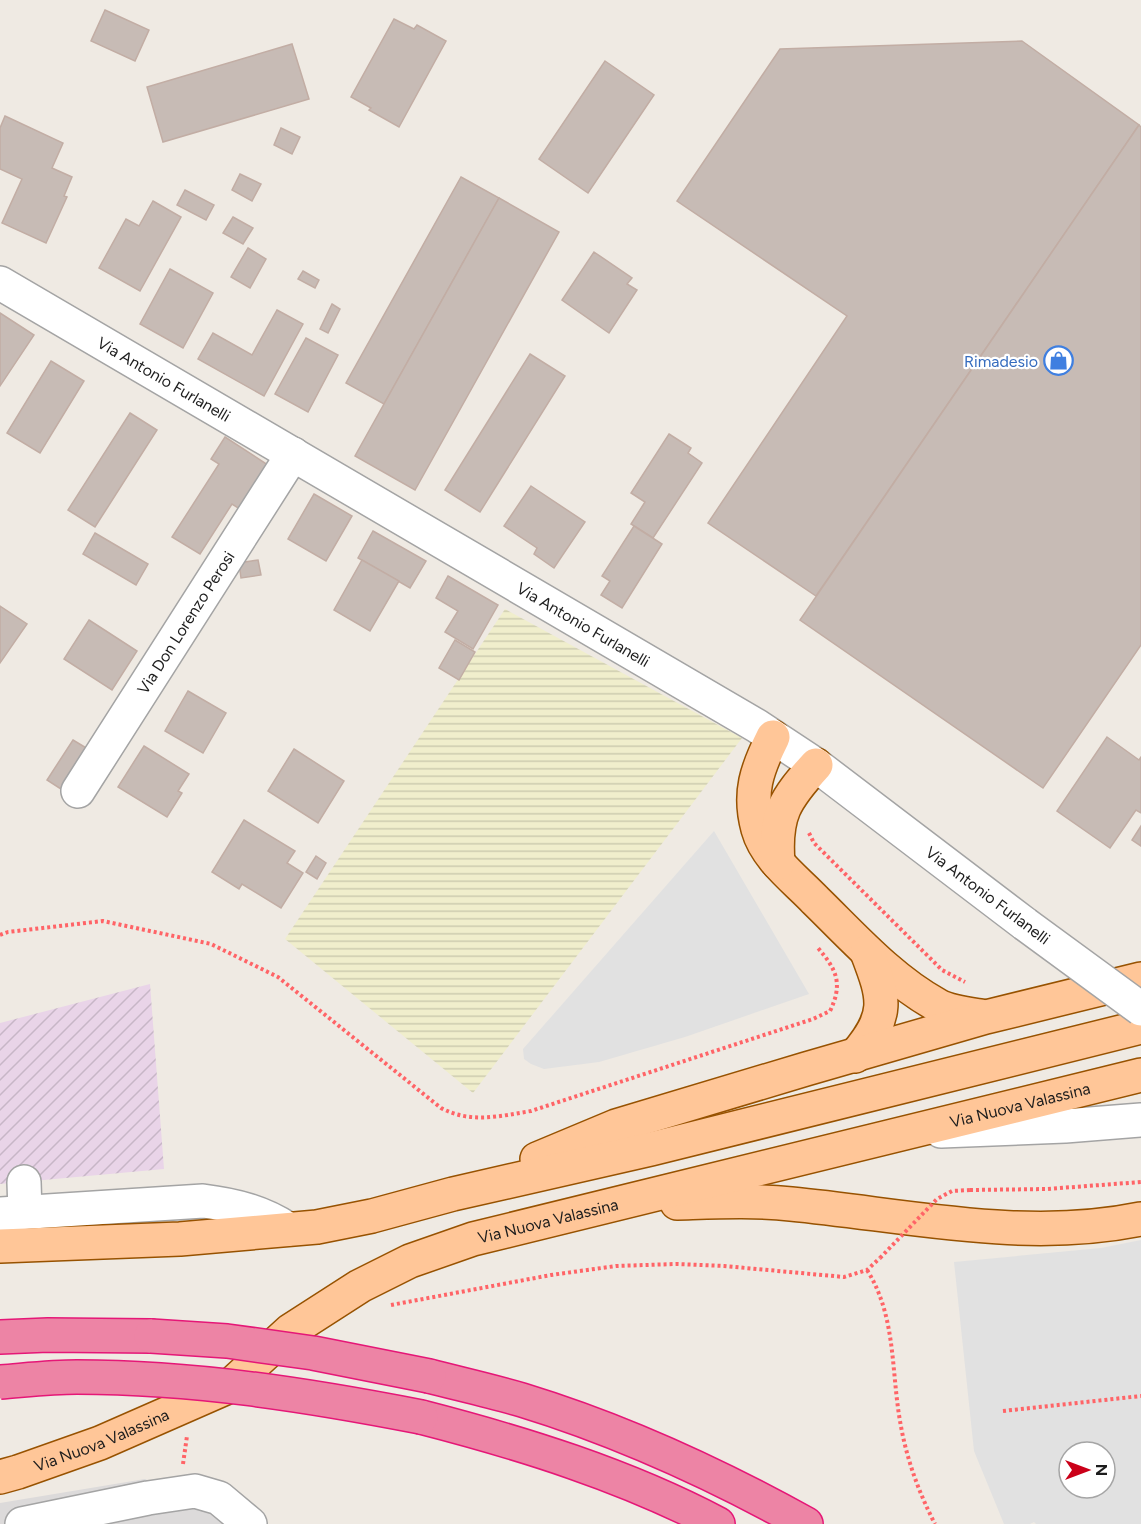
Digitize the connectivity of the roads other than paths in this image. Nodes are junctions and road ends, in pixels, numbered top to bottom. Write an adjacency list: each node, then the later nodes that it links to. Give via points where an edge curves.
1 (0, 283): 2 (street, Via Antonio Furlanelli)
2 (293, 454): 3 (street, Via Antonio Furlanelli); 5 (street, Via Don Lorenzo Perosi)
3 (773, 737): 4 (street, Via Antonio Furlanelli); 6 (main road, via 758,768 754,807 761,837)
4 (816, 765): 6 (main road, via 783,807); 9 (street, Via Antonio Furlanelli, bridge)
5 (78, 791)
6 (778, 862): 7 (main road)
7 (866, 950): 10 (main road, via 939,1007); 12 (main road, via 882,999 870,1039)
8 (1141, 979): 10 (main road)
9 (1141, 1009)
10 (986, 1017): 12 (main road)
11 (1141, 1027): 16 (main road)
12 (855, 1056): 16 (main road, via 616,1126)
13 (1141, 1074): 15 (main road, Via Nuova Valassina)
14 (1141, 1120): 15 (street)
15 (910, 1132): 18 (main road, Via Nuova Valassina)
16 (453, 1194): 20 (main road, via 372,1216)
17 (16, 1203): 20 (street, via 203,1201 234,1205 270,1217)
18 (618, 1204): 19 (main road, via 788,1203 975,1225 1047,1229); 24 (main road, Via Nuova Valassina, via 473,1239 410,1261 360,1286 290,1331 230,1386 100,1443)
19 (1141, 1219)
20 (288, 1229): 21 (main road, via 180,1239)
21 (0, 1246)
22 (0, 1337): 28 (highway, bridge, via 150,1336 227,1341 429,1376 523,1401 607,1431 689,1465)
23 (0, 1382): 27 (highway, bridge, via 76,1377 178,1381 321,1398 421,1417 502,1437 603,1474)
24 (0, 1477)
25 (22, 1524): 26 (street, via 195,1491 219,1498)
26 (250, 1524)
27 (718, 1524)
28 (806, 1524)

